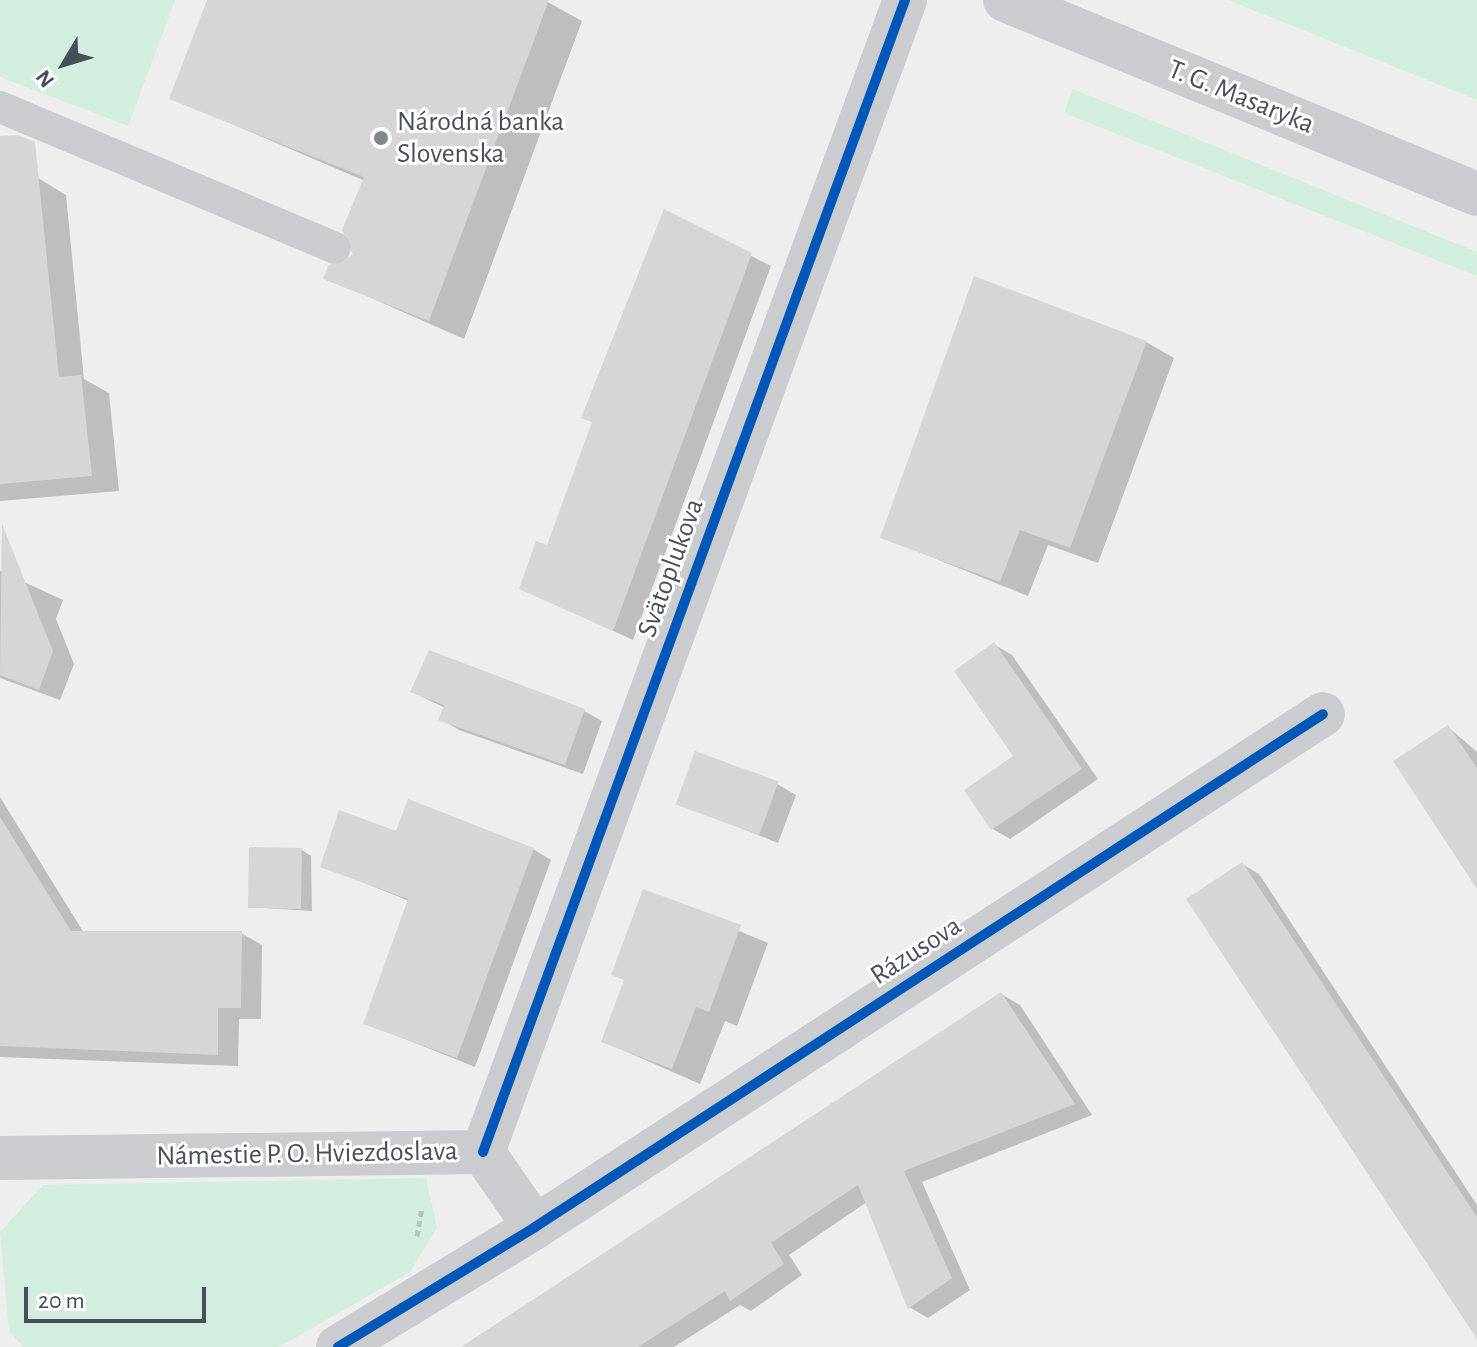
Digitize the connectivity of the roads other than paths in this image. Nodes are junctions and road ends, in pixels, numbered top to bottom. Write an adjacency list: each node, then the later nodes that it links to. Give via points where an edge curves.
1 (905, 0): 7 (street, Svätoplukova)
2 (1005, 0): 4 (street, T. G. Masaryka)
3 (0, 107): 5 (lane)
4 (1477, 194)
5 (335, 248)
6 (1323, 714): 9 (street, Rázusova)
7 (483, 1152): 8 (street, Námestie P. O. Hviezdoslava); 9 (street, Námestie P. O. Hviezdoslava)
8 (0, 1158)
9 (535, 1227): 10 (street)
10 (338, 1347)

